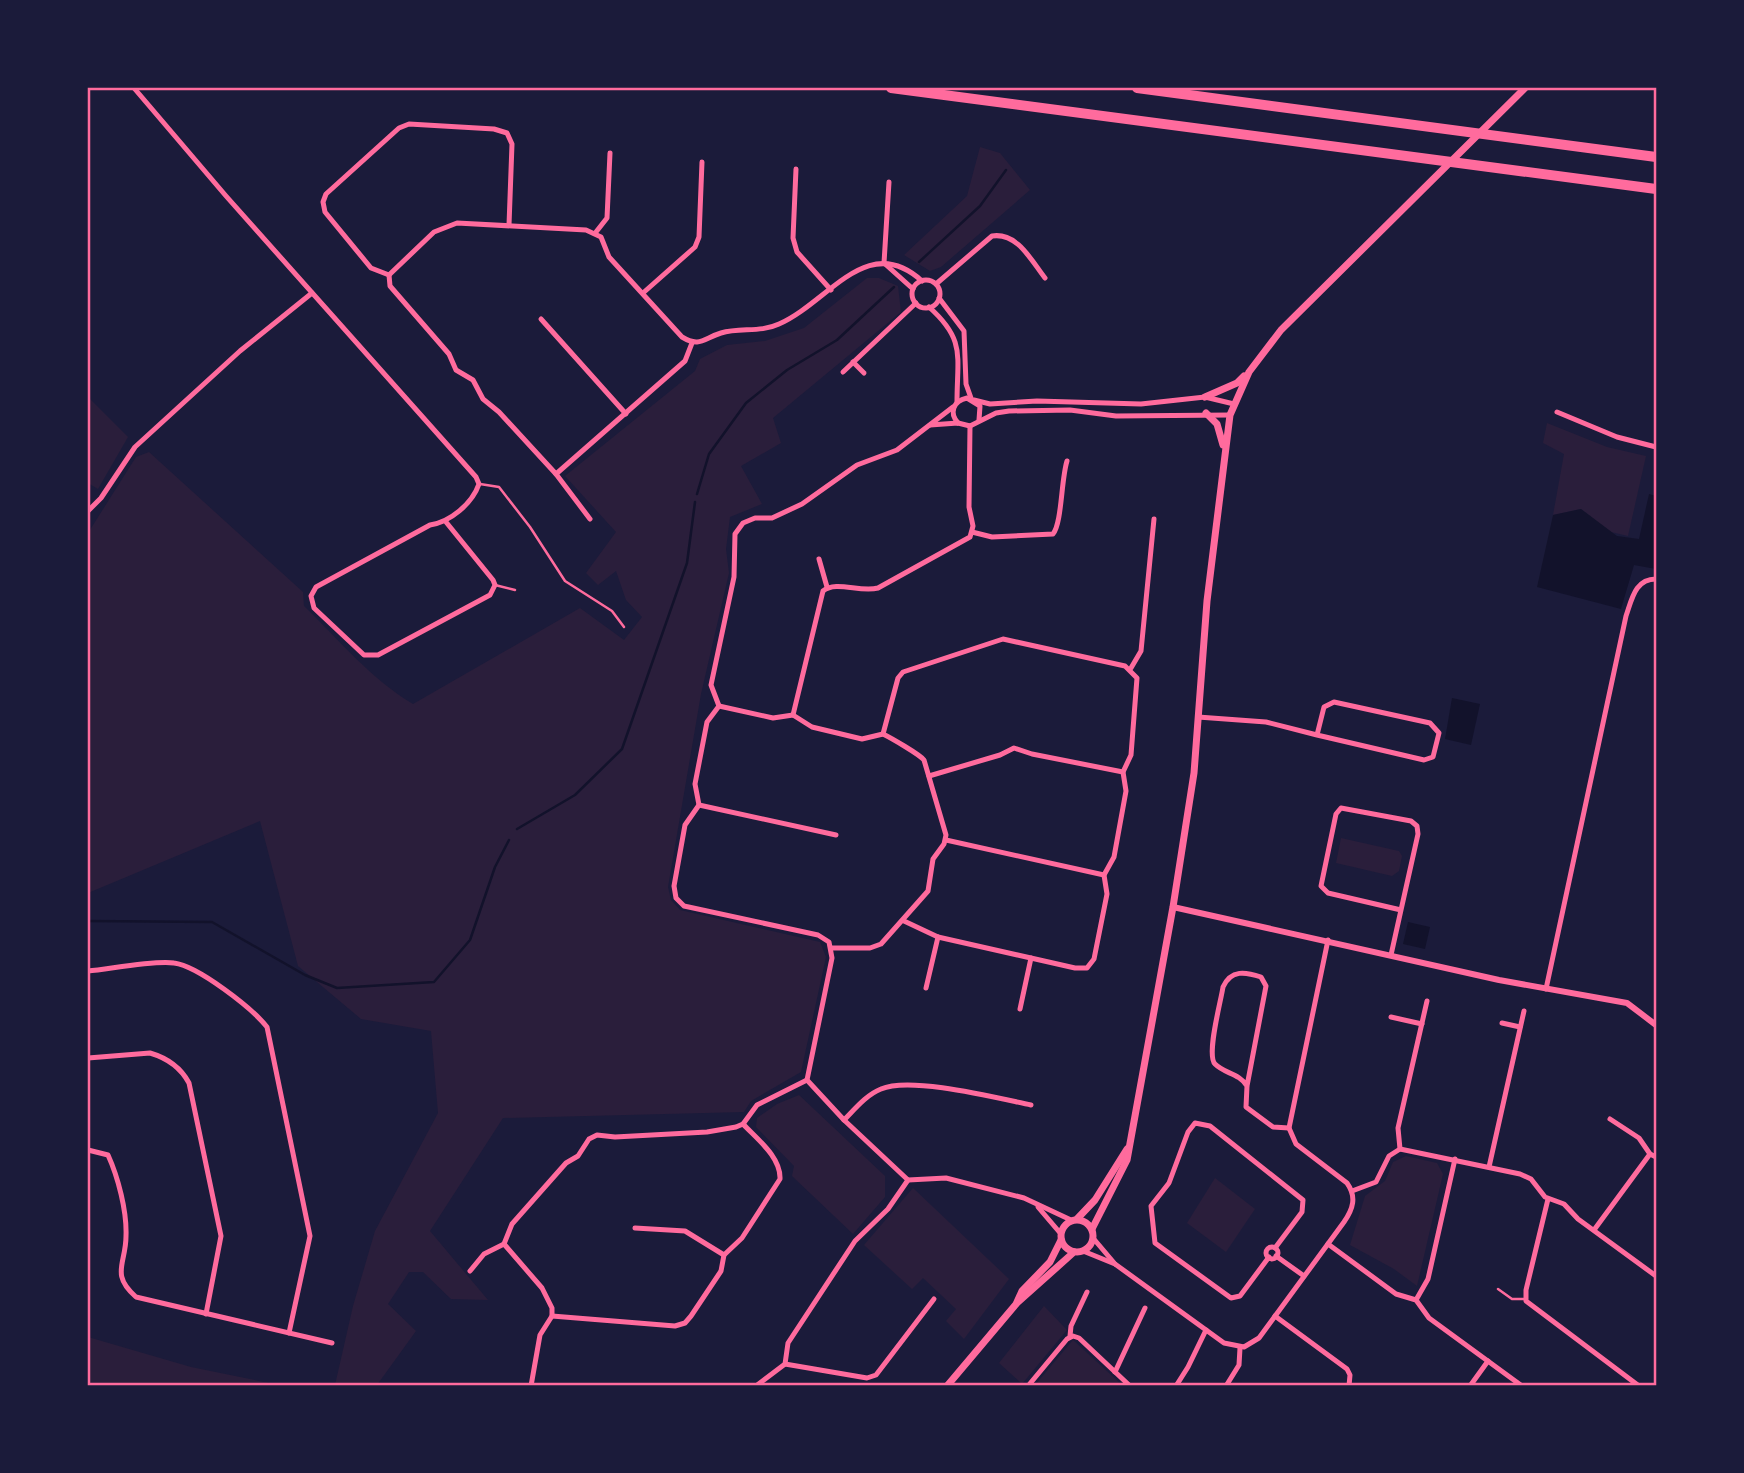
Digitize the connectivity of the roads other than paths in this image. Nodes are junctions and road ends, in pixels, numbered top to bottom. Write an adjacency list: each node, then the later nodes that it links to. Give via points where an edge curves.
1 (134, 88): 20 (street)
2 (891, 88): 10 (highway)
3 (1137, 88): 6 (highway)
4 (1525, 88): 29 (main road, via 1281,330)
5 (610, 153): 12 (street, via 607,218)
6 (1657, 157)
7 (702, 162): 21 (street, via 695,247)
8 (796, 169): 19 (street, via 793,238 797,252)
9 (889, 182): 13 (street)
10 (1657, 189)
11 (509, 225): 12 (street); 14 (street, via 445,225); 14 (street, via 512,144 507,134 494,129 409,124 399,128 326,194 323,202 325,212 372,268)
12 (596, 232): 21 (street, via 609,257)
13 (884, 263): 16 (street, via 903,265); 18 (street); 19 (street, via 853,271)
14 (389, 275): 46 (street, via 390,286 449,354 456,370 473,380 488,405)
15 (1045, 278): 17 (street, via 1015,240 1003,234 992,236)
16 (922, 281): 17 (street); 18 (street)
17 (936, 284): 22 (street)
18 (914, 289): 23 (street)
19 (831, 290): 26 (street, via 798,316 775,326)
20 (312, 293): 47 (street); 48 (street, via 240,351 135,447)
21 (643, 293): 26 (street)
22 (939, 298): 24 (street); 32 (street, via 964,331 966,384)
23 (916, 303): 24 (street); 27 (street)
24 (929, 307): 34 (street, via 956,340)
25 (541, 319): 37 (street)
26 (692, 343): 37 (street, via 685,361)
27 (853, 362): 28 (street); 30 (street)
28 (843, 372)
29 (1249, 372): 31 (main road, via 1237,383); 33 (main road)
30 (864, 373)
31 (1205, 397): 32 (street, via 1141,404 990,404); 33 (street)
32 (973, 399): 34 (street); 39 (street, via 981,410)
33 (1234, 404): 38 (main road)
34 (955, 405): 40 (street, via 953,416); 41 (street)
35 (1557, 412): 43 (street)
36 (1206, 413): 38 (street); 39 (street, via 1116,416 1070,410 1009,411); 44 (main road, via 1217,424)
37 (626, 414): 46 (street)
38 (1230, 415): 44 (main road)
39 (978, 422): 42 (street)
40 (958, 423): 41 (street); 42 (street)
41 (928, 426): 60 (street, via 897,450 857,466 802,504 772,518 747,521 735,534 734,577 711,685)
42 (970, 426): 52 (street)
43 (1657, 447)
44 (1224, 449): 62 (main road)
45 (1067, 461): 52 (street, via 1059,526 1053,534 992,537)
46 (556, 474): 49 (street)
47 (479, 484): 51 (street, via 474,496); 58 (lane, via 499,487 565,582 612,611)
48 (88, 511)
49 (590, 519)
50 (1154, 519): 59 (street, via 1141,650)
51 (446, 522): 55 (street); 55 (street, via 430,525 316,587 311,596 314,608 364,655 378,655 490,595)
52 (972, 532): 56 (street, via 964,541 878,588)
53 (819, 559): 56 (street)
54 (1657, 579): 81 (street, via 1640,584 1626,616)
55 (495, 585): 57 (lane)
56 (827, 587): 61 (street, via 820,598)
57 (515, 590)
58 (624, 627)
59 (1131, 668): 63 (street, via 1003,639 903,672); 65 (street, via 1137,690 1131,755)
60 (719, 706): 61 (street, via 773,718); 67 (street, via 707,722 695,784)
61 (793, 715): 63 (street, via 811,727 862,739)
62 (1198, 717): 64 (street, via 1266,722); 71 (main road, via 1194,773)
63 (883, 734): 66 (street, via 921,756)
64 (1317, 735): 64 (street, via 1324,707 1332,702 1430,723 1439,733 1434,755 1426,760)
65 (1123, 772): 66 (street, via 1014,748); 70 (street, via 1126,791 1114,857)
66 (929, 776): 69 (street)
67 (699, 805): 68 (street); 76 (street, via 685,825 676,898 684,906 818,935)
68 (836, 835)
69 (946, 840): 70 (street); 73 (street, via 933,859 928,891)
70 (1104, 875): 78 (street, via 1107,894 1094,959 1087,968)
71 (1172, 907): 75 (street); 100 (main road)
72 (1401, 910): 72 (street, via 1321,889 1341,808 1417,826); 77 (street)
73 (904, 921): 74 (street); 76 (street, via 877,946)
74 (938, 937): 78 (street); 80 (street)
75 (1328, 940): 77 (street); 99 (street)
76 (832, 948): 93 (street)
77 (1391, 955): 81 (street)
78 (1031, 958): 83 (street)
79 (88, 971): 140 (street, via 174,963 254,1011 267,1027 310,1236)
80 (926, 988)
81 (1546, 989): 88 (street, via 1628,1003)
82 (1427, 1001): 87 (street)
83 (1020, 1009)
84 (1524, 1011): 89 (street)
85 (1391, 1017): 87 (street)
86 (1502, 1023): 89 (street)
87 (1422, 1024): 101 (street, via 1398,1128)
88 (1657, 1025)
89 (1520, 1027): 106 (street)
90 (88, 1058): 136 (street, via 150,1054 175,1066 189,1083 221,1236)
91 (1252, 1068): 92 (street); 92 (street, via 1266,986 1261,977 1241,972 1228,978 1223,987 1211,1054 1216,1065); 94 (street)
92 (1238, 1075): 94 (street)
93 (807, 1080): 97 (street); 98 (street, via 757,1105)
94 (1247, 1086): 99 (street, via 1248,1109 1273,1127)
95 (1031, 1105): 97 (street, via 895,1085 874,1092)
96 (1610, 1119): 103 (street, via 1639,1138)
97 (844, 1120): 107 (street)
98 (743, 1124): 117 (street, via 707,1132 597,1135 589,1139 579,1156 566,1163 512,1224); 122 (street, via 776,1161 780,1179 742,1238)
99 (1289, 1128): 108 (street, via 1296,1144 1345,1180)
100 (1127, 1149): 111 (main road, via 1094,1200); 113 (main road, via 1124,1167)
101 (1399, 1149): 105 (street); 108 (street, via 1388,1156 1376,1182)
102 (88, 1150): 136 (street, via 108,1155 115,1171 126,1236 120,1269 124,1286 136,1297)
103 (1650, 1154): 104 (street); 114 (street)
104 (1657, 1157)
105 (1455, 1159): 106 (street); 133 (street, via 1428,1279)
106 (1489, 1167): 109 (street, via 1528,1177)
107 (908, 1181): 110 (street, via 946,1178 1020,1197); 145 (street, via 888,1209 855,1241 788,1343)
108 (1352, 1191): 118 (street, via 1352,1209)
109 (1548, 1199): 114 (street, via 1564,1204); 131 (street)
110 (1038, 1207): 111 (street); 115 (street)
111 (1074, 1220): 113 (main road, via 1086,1222); 115 (main road)
112 (635, 1228): 122 (street, via 685,1231)
113 (1092, 1229): 116 (main road)
114 (1594, 1230): 128 (street)
115 (1061, 1237): 121 (main road); 134 (main road, via 1046,1266)
116 (1093, 1238): 120 (main road); 125 (street)
117 (504, 1244): 126 (street, via 484,1254); 137 (street, via 542,1288)
118 (1328, 1244): 127 (street); 133 (street, via 1396,1294)
119 (1275, 1248): 123 (street); 124 (street, via 1267,1249); 124 (street, via 1302,1212 1303,1200 1207,1124 1193,1124 1169,1183 1151,1206 1155,1243 1231,1298 1240,1296)
120 (1083, 1251): 121 (main road); 125 (street)
121 (1074, 1252): 134 (main road)
122 (724, 1255): 137 (street, via 721,1271 685,1323 674,1326)
123 (1276, 1256): 124 (street); 127 (street)
124 (1269, 1257)
125 (1115, 1264): 139 (street)
126 (470, 1271)
127 (1304, 1276): 138 (street)
128 (1657, 1276)
129 (1498, 1289): 131 (lane, via 1512,1299)
130 (1087, 1292): 141 (street)
131 (1525, 1298): 157 (street, via 1531,1308)
132 (934, 1299): 145 (street, via 877,1375 867,1378)
133 (1416, 1300): 144 (street, via 1429,1318)
134 (1017, 1303): 149 (main road)
135 (1145, 1308): 146 (street)
136 (206, 1314): 140 (street)
137 (552, 1316): 147 (street, via 540,1335)
138 (1275, 1317): 143 (street, via 1255,1342); 154 (street, via 1346,1368)
139 (1206, 1330): 143 (street); 152 (street)
140 (289, 1333): 142 (street)
141 (1070, 1336): 146 (street, via 1079,1338); 150 (street)
142 (332, 1343)
143 (1240, 1348): 153 (street, via 1239,1365)
144 (1488, 1361): 155 (street); 156 (street)
145 (785, 1364): 148 (street)
146 (1115, 1372): 151 (street)
147 (531, 1385)
148 (756, 1385)
149 (947, 1385)
150 (1028, 1385)
151 (1130, 1385)
152 (1176, 1385)
153 (1226, 1385)
154 (1349, 1385)
155 (1470, 1385)
156 (1522, 1385)
157 (1639, 1385)

